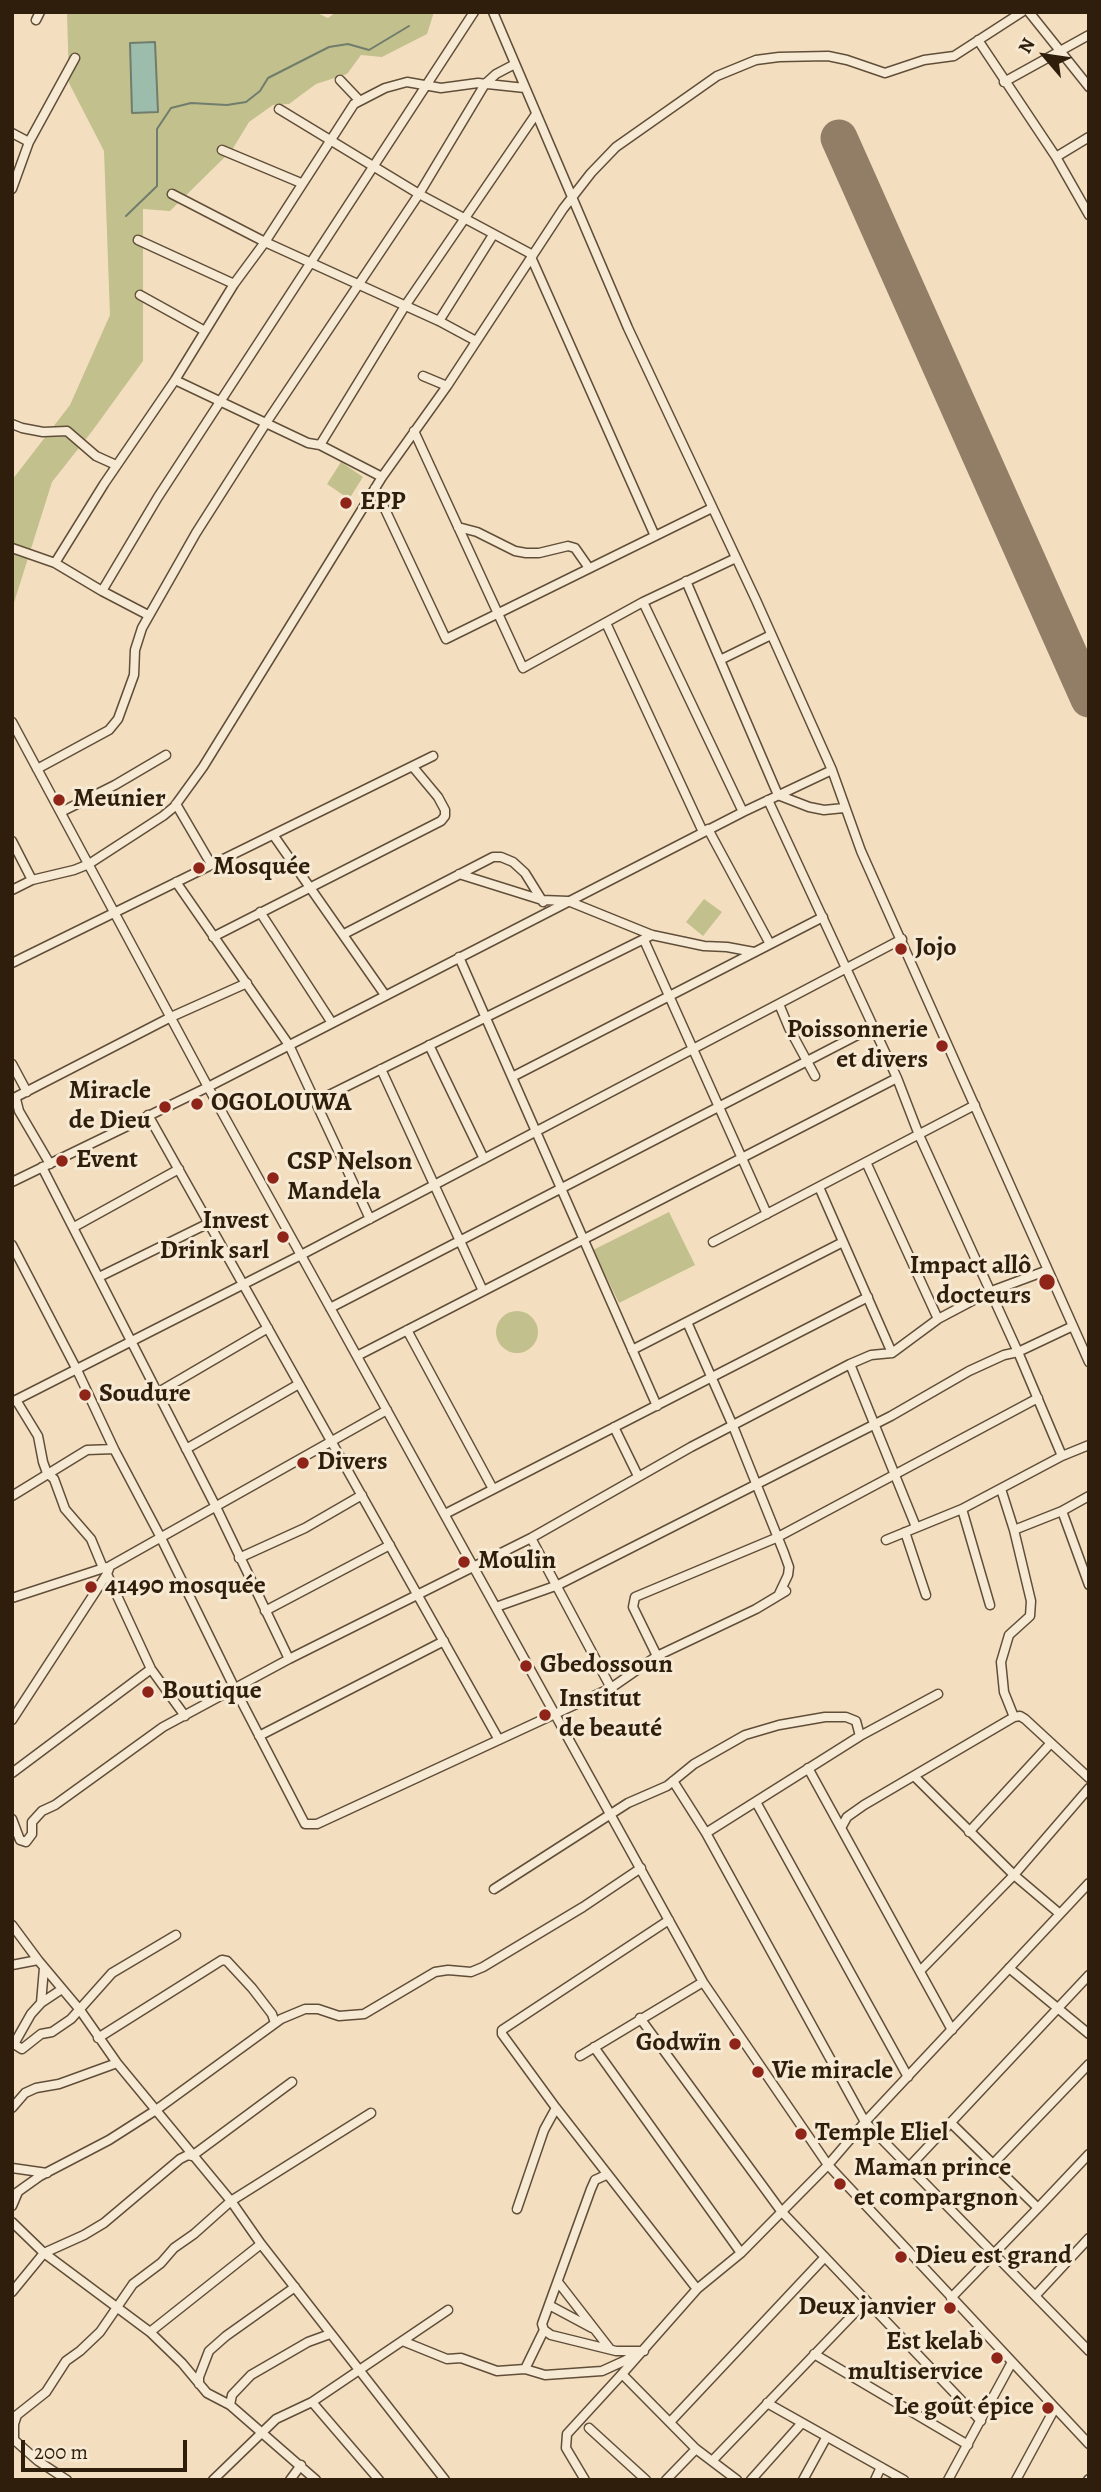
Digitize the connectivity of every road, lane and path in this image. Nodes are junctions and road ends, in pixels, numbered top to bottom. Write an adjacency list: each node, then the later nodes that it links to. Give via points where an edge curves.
1 (474, 12): 13 (street)
2 (493, 12): 9 (street)
3 (1023, 12): 6 (street)
4 (1029, 12): 7 (street)
5 (1089, 35): 7 (street)
6 (978, 40): 11 (street); 30 (street, via 954,56 923,60 885,74 847,60 804,55 734,68 616,147)
7 (1061, 51): 11 (street); 14 (street)
8 (75, 58): 22 (street)
9 (515, 64): 12 (street); 15 (street)
10 (340, 80): 16 (street)
11 (1004, 82): 24 (street)
12 (485, 84): 13 (street); 15 (street); 29 (street)
13 (427, 87): 16 (street, via 398,84); 25 (street)
14 (1089, 87)
15 (524, 88): 18 (street)
16 (359, 100): 21 (street)
17 (279, 109): 21 (street)
18 (536, 114): 30 (street); 32 (street)
19 (12, 133): 22 (street)
20 (1089, 137): 24 (street)
21 (330, 140): 25 (street); 26 (street)
22 (29, 142): 27 (street)
23 (222, 150): 26 (street)
24 (1056, 157): 31 (street)
25 (374, 167): 29 (street); 37 (street)
26 (301, 183): 35 (street)
27 (12, 189)
28 (172, 194): 35 (street)
29 (419, 194): 32 (street); 39 (street)
30 (571, 198): 36 (street); 56 (street)
31 (1088, 212)
32 (465, 220): 33 (street); 41 (street)
33 (493, 235): 36 (street); 42 (street)
34 (138, 240): 38 (street)
35 (265, 242): 37 (street); 38 (street)
36 (532, 256): 44 (street); 58 (street)
37 (311, 263): 39 (street); 48 (street)
38 (234, 284): 43 (street)
39 (358, 284): 41 (street); 50 (street)
40 (141, 295): 43 (street)
41 (405, 306): 42 (street); 52 (street)
42 (439, 321): 44 (street)
43 (205, 331): 46 (street)
44 (476, 341): 47 (street)
45 (423, 376): 47 (street)
46 (175, 380): 48 (street); 53 (street)
47 (447, 386): 51 (street)
48 (221, 401): 50 (street); 64 (street)
49 (12, 424): 53 (street, via 43,432 67,431 96,456)
50 (266, 424): 52 (street); 67 (street)
51 (414, 431): 54 (street); 57 (street)
52 (320, 445): 54 (street)
53 (116, 465): 61 (street)
54 (382, 477): 55 (street)
55 (375, 488): 66 (street, via 446,639); 79 (street)
56 (712, 508): 58 (street); 60 (street)
57 (458, 527): 62 (street, via 526,553 575,548); 66 (street)
58 (655, 536): 62 (street)
59 (12, 548): 61 (street)
60 (736, 558): 63 (street); 69 (street)
61 (55, 563): 64 (street)
62 (589, 568): 66 (street)
63 (686, 581): 65 (street); 70 (street)
64 (102, 591): 67 (street)
65 (643, 602): 68 (street); 81 (street)
66 (497, 614): 68 (street, via 523,668)
67 (148, 615): 75 (street, via 137,638 130,690 114,725)
68 (606, 623): 83 (street)
69 (771, 635): 70 (street); 76 (street)
70 (720, 660): 77 (street)
71 (12, 722): 75 (street)
72 (166, 755): 82 (street)
73 (433, 756): 74 (street)
74 (412, 767): 84 (street); 91 (street, via 445,810 441,821)
75 (37, 769): 82 (street)
76 (832, 770): 77 (street); 80 (street)
77 (778, 795): 78 (street); 80 (street, via 824,810)
78 (768, 800): 81 (street); 98 (street)
79 (176, 804): 86 (street); 87 (street)
80 (844, 808): 102 (street)
81 (743, 811): 83 (street)
82 (61, 812): 86 (street)
83 (705, 831): 94 (street); 103 (street)
84 (274, 836): 87 (street); 91 (street)
85 (12, 841): 89 (street)
86 (89, 864): 89 (street); 97 (street)
87 (211, 864): 90 (street)
88 (459, 874): 93 (street); 93 (street, via 501,857 525,873); 99 (street)
89 (32, 880): 92 (street)
90 (176, 882): 97 (street); 100 (street)
91 (311, 888): 96 (street); 99 (street)
92 (12, 890)
93 (542, 900): 94 (street); 95 (street)
94 (568, 901): 95 (street); 101 (street)
95 (548, 911): 105 (street)
96 (260, 912): 100 (street); 114 (street)
97 (115, 914): 106 (street); 112 (street)
98 (823, 917): 103 (street); 107 (street)
99 (344, 934): 109 (street)
100 (214, 936): 108 (street)
101 (648, 937): 104 (street); 110 (street); 113 (street)
102 (902, 939): 107 (street); 129 (street)
103 (770, 944): 104 (street)
104 (754, 952): 110 (street)
105 (459, 957): 109 (street); 113 (street)
106 (12, 963)
107 (845, 969): 111 (street); 115 (street)
108 (247, 983): 112 (street); 116 (street)
109 (385, 995): 114 (street)
110 (669, 997): 118 (street); 123 (street)
111 (779, 1004): 118 (street); 119 (street)
112 (171, 1017): 125 (street); 126 (street)
113 (485, 1017): 117 (street); 123 (street)
114 (332, 1023): 116 (street)
115 (872, 1028): 119 (street); 124 (street)
116 (289, 1045): 125 (street); 128 (street)
117 (429, 1045): 121 (street); 135 (street)
118 (693, 1049): 130 (street); 132 (street)
119 (807, 1061): 122 (street); 130 (street)
120 (12, 1064): 126 (street)
121 (381, 1069): 128 (street); 140 (street)
122 (815, 1076)
123 (512, 1077): 132 (street)
124 (897, 1078): 133 (street); 134 (street)
125 (208, 1087): 131 (street); 152 (street)
126 (27, 1092): 127 (street)
127 (14, 1099): 137 (street)
128 (315, 1102): 144 (street)
129 (975, 1105): 133 (street); 153 (street)
130 (719, 1107): 134 (street); 142 (street)
131 (148, 1115): 137 (street); 138 (street)
132 (536, 1132): 135 (street); 142 (street)
133 (919, 1135): 136 (street); 157 (street)
134 (741, 1158): 143 (street); 147 (street)
135 (484, 1159): 140 (street)
136 (866, 1162): 141 (street); 160 (street)
137 (46, 1165): 139 (street); 146 (street)
138 (179, 1169): 145 (street); 146 (street)
139 (12, 1182)
140 (435, 1185): 144 (street); 148 (street)
141 (819, 1187): 143 (street); 150 (street)
142 (561, 1188): 147 (street); 148 (street)
143 (766, 1214): 149 (street)
144 (370, 1219): 152 (street)
145 (209, 1223): 154 (street); 155 (street)
146 (74, 1227): 154 (street)
147 (584, 1239): 156 (street); 166 (street)
148 (460, 1241): 156 (street); 159 (street)
149 (713, 1242)
150 (843, 1242): 158 (street); 161 (street)
151 (12, 1245): 172 (street)
152 (301, 1255): 155 (street); 159 (street)
153 (1048, 1270): 157 (street); 162 (street)
154 (99, 1277): 165 (street)
155 (244, 1285): 163 (street); 165 (street)
156 (483, 1291): 164 (street)
157 (989, 1292): 160 (street); 167 (street)
158 (868, 1297): 168 (street); 173 (street)
159 (330, 1308): 169 (street)
160 (938, 1319): 168 (street)
161 (687, 1322): 166 (street); 173 (street)
162 (1073, 1326): 167 (street); 170 (street)
163 (268, 1328): 174 (street); 175 (street)
164 (407, 1330): 169 (street); 192 (street)
165 (131, 1342): 172 (street); 175 (street)
166 (632, 1350): 178 (street)
167 (1018, 1352): 176 (street); 180 (street, via 969,1371)
168 (892, 1353): 171 (street, via 871,1354)
169 (357, 1356): 179 (street)
170 (1089, 1362)
171 (850, 1364): 180 (street); 181 (street)
172 (77, 1370): 177 (street); 185 (street)
173 (712, 1377): 178 (street); 181 (street)
174 (299, 1384): 183 (street); 186 (street)
175 (157, 1393): 186 (street)
176 (1038, 1398): 187 (street); 189 (street)
177 (14, 1401): 188 (street, via 38,1436)
178 (657, 1406): 182 (street)
179 (387, 1410): 183 (street); 200 (street)
180 (874, 1424): 189 (street); 191 (street)
181 (733, 1426): 190 (street); 191 (street)
182 (614, 1427): 190 (street); 192 (street)
183 (332, 1443): 194 (street); 197 (street)
184 (1089, 1444): 187 (street)
185 (114, 1449): 188 (street, via 86,1450); 204 (street)
186 (186, 1449): 197 (street)
187 (1062, 1456): 193 (street)
188 (47, 1473): 195 (street); 211 (street)
189 (896, 1475): 201 (street); 206 (street)
190 (638, 1476): 205 (street)
191 (756, 1482): 206 (street); 212 (street)
192 (493, 1489): 200 (street)
193 (1001, 1489): 198 (street); 202 (street)
194 (362, 1495): 208 (street); 209 (street)
195 (12, 1496)
196 (1089, 1496): 199 (street)
197 (216, 1507): 204 (street); 209 (street)
198 (962, 1508): 201 (street); 217 (street)
199 (1062, 1511): 202 (street); 213 (street)
200 (444, 1514): 210 (street)
201 (916, 1527): 203 (street)
202 (1014, 1530): 229 (street, via 1031,1609 1003,1649 1000,1671)
203 (905, 1532): 207 (street); 215 (street)
204 (160, 1536): 211 (street); 225 (street)
205 (531, 1538): 210 (street); 212 (street)
206 (776, 1538): 221 (street, via 789,1567 782,1593); 221 (street, via 635,1597 633,1607)
207 (886, 1540)
208 (390, 1545): 214 (street); 219 (street)
209 (239, 1558): 219 (street)
210 (473, 1566): 214 (street); 218 (street)
211 (107, 1569): 216 (street); 223 (street); 230 (street)
212 (558, 1585): 218 (street); 224 (street)
213 (1089, 1586)
214 (418, 1595): 220 (street); 222 (street)
215 (926, 1595)
216 (12, 1598)
217 (990, 1605)
218 (496, 1607): 227 (street)
219 (265, 1611): 222 (street)
220 (444, 1641): 231 (street); 233 (street)
221 (657, 1656): 224 (street)
222 (289, 1659): 225 (street)
223 (151, 1670): 228 (street); 236 (street)
224 (611, 1688): 227 (street)
225 (235, 1689): 228 (street); 231 (street)
226 (938, 1694): 232 (street)
227 (555, 1714): 233 (street); 242 (street)
228 (185, 1716): 243 (street, via 41,1811 26,1842 20,1840)
229 (1014, 1717): 234 (street, via 1025,1719); 237 (street)
230 (12, 1720)
231 (259, 1736): 233 (street, via 302,1820 310,1826)
232 (860, 1736): 235 (street); 239 (street, via 856,1721 846,1717 779,1725 735,1740)
233 (499, 1740)
234 (1050, 1744): 238 (street); 245 (street)
235 (808, 1768): 241 (street); 244 (street)
236 (12, 1773)
237 (915, 1777): 244 (street, via 864,1805 847,1817); 245 (street)
238 (1089, 1778)
239 (673, 1781): 242 (street); 246 (street)
240 (1089, 1788): 248 (street)
241 (756, 1802): 246 (street); 274 (street)
242 (611, 1815): 247 (street); 250 (street)
243 (12, 1819)
244 (841, 1828): 258 (street)
245 (970, 1832): 248 (street)
246 (706, 1833): 280 (street)
247 (641, 1868): 252 (street); 266 (street, via 483,1968 435,1972 364,2014 339,2017 305,2009)
248 (1014, 1875): 251 (street); 258 (street)
249 (1089, 1884): 251 (street)
250 (494, 1889)
251 (1060, 1914): 257 (street)
252 (669, 1920): 260 (street); 277 (street, via 502,2030)
253 (12, 1925): 255 (street)
254 (176, 1935): 264 (street, via 112,1973)
255 (41, 1964): 256 (street); 261 (street); 262 (street)
256 (12, 1965)
257 (1009, 1968): 263 (street); 267 (street)
258 (920, 1971): 267 (street)
259 (1089, 1975): 263 (street)
260 (703, 1982): 265 (street); 285 (street)
261 (62, 1989): 262 (street); 264 (street)
262 (41, 2003): 264 (street, via 16,2037 17,2047 22,2049 41,2034 52,2032)
263 (1057, 2008): 268 (street); 281 (street)
264 (80, 2010): 269 (street)
265 (640, 2018): 270 (street); 295 (street)
266 (275, 2023): 269 (street, via 252,1988 222,1960); 278 (street)
267 (952, 2030): 274 (street)
268 (1089, 2034)
269 (98, 2038): 272 (street)
270 (594, 2047): 271 (street); 300 (street)
271 (580, 2056)
272 (117, 2063): 276 (street, via 36,2088); 278 (street)
273 (1089, 2064): 284 (street)
274 (908, 2077): 280 (street)
275 (292, 2082): 283 (street)
276 (12, 2108)
277 (556, 2108): 289 (street); 294 (street)
278 (156, 2110): 283 (street); 288 (street)
279 (371, 2113): 291 (street)
280 (865, 2122): 285 (street); 286 (street)
281 (951, 2123): 284 (street); 286 (street)
282 (1089, 2154): 293 (street)
283 (192, 2156): 291 (street); 299 (street, via 180,2159 104,2223)
284 (993, 2164): 293 (street)
285 (828, 2165): 295 (street); 308 (street)
286 (909, 2167): 301 (street)
287 (12, 2168): 288 (street)
288 (47, 2173): 290 (street)
289 (606, 2175): 303 (street, via 590,2189); 305 (street)
290 (15, 2194): 292 (street)
291 (231, 2201): 298 (street); 311 (street, via 134,2284)
292 (12, 2206)
293 (1038, 2208): 301 (street)
294 (517, 2209)
295 (781, 2211): 300 (street); 302 (street)
296 (12, 2222): 299 (street)
297 (1089, 2238): 307 (street)
298 (261, 2244): 304 (street); 315 (street)
299 (44, 2253): 306 (street); 311 (street)
300 (741, 2253): 305 (street)
301 (994, 2253): 307 (street); 308 (street)
302 (825, 2257): 309 (street); 332 (street)
303 (558, 2282): 310 (street); 313 (street)
304 (295, 2287): 316 (street); 327 (street, via 209,2351)
305 (696, 2289): 320 (street)
306 (12, 2292)
307 (1036, 2295): 318 (street)
308 (951, 2298): 322 (street)
309 (866, 2301): 321 (street); 333 (street)
310 (549, 2305): 313 (street); 314 (street)
311 (118, 2307): 315 (street); 337 (street, via 100,2332 66,2361 46,2392 17,2415)
312 (449, 2310): 317 (street)
313 (595, 2329): 319 (street)
314 (544, 2330): 319 (street); 325 (street)
315 (150, 2332): 327 (street)
316 (330, 2334): 324 (street); 330 (street, via 251,2375 232,2395)
317 (405, 2342): 324 (street); 325 (street, via 497,2371)
318 (1088, 2349)
319 (613, 2350): 320 (street); 323 (street)
320 (641, 2351): 323 (street)
321 (814, 2354): 329 (street); 340 (street)
322 (1012, 2362): 331 (street); 333 (street)
323 (627, 2364): 325 (street, via 566,2375); 326 (street)
324 (359, 2369): 328 (street); 351 (street)
325 (525, 2369)
326 (622, 2374): 332 (street); 352 (street, via 567,2434 566,2448)
327 (199, 2384): 330 (street)
328 (312, 2402): 336 (street, via 276,2419); 350 (street)
329 (767, 2403): 334 (street); 342 (street)
330 (230, 2406): 336 (street)
331 (1055, 2408): 339 (street); 360 (street)
332 (671, 2421): 341 (street)
333 (981, 2421): 340 (street)
334 (801, 2424): 338 (street); 356 (street)
335 (589, 2428): 353 (street)
336 (262, 2432): 343 (street); 347 (street)
337 (13, 2438): 346 (street)
338 (826, 2438): 344 (street); 357 (street)
339 (1089, 2444)
340 (968, 2445): 345 (street)
341 (696, 2449): 342 (street); 354 (street)
342 (712, 2460): 355 (street)
343 (301, 2465): 348 (street); 349 (street)
344 (881, 2468): 358 (street); 359 (street)
345 (951, 2479)
346 (67, 2480)
347 (212, 2480)
348 (290, 2480)
349 (316, 2480)
350 (379, 2480)
351 (445, 2480)
352 (585, 2480)
353 (646, 2480)
354 (666, 2480)
355 (737, 2480)
356 (751, 2480)
357 (803, 2480)
358 (875, 2480)
359 (904, 2480)
360 (1016, 2480)

